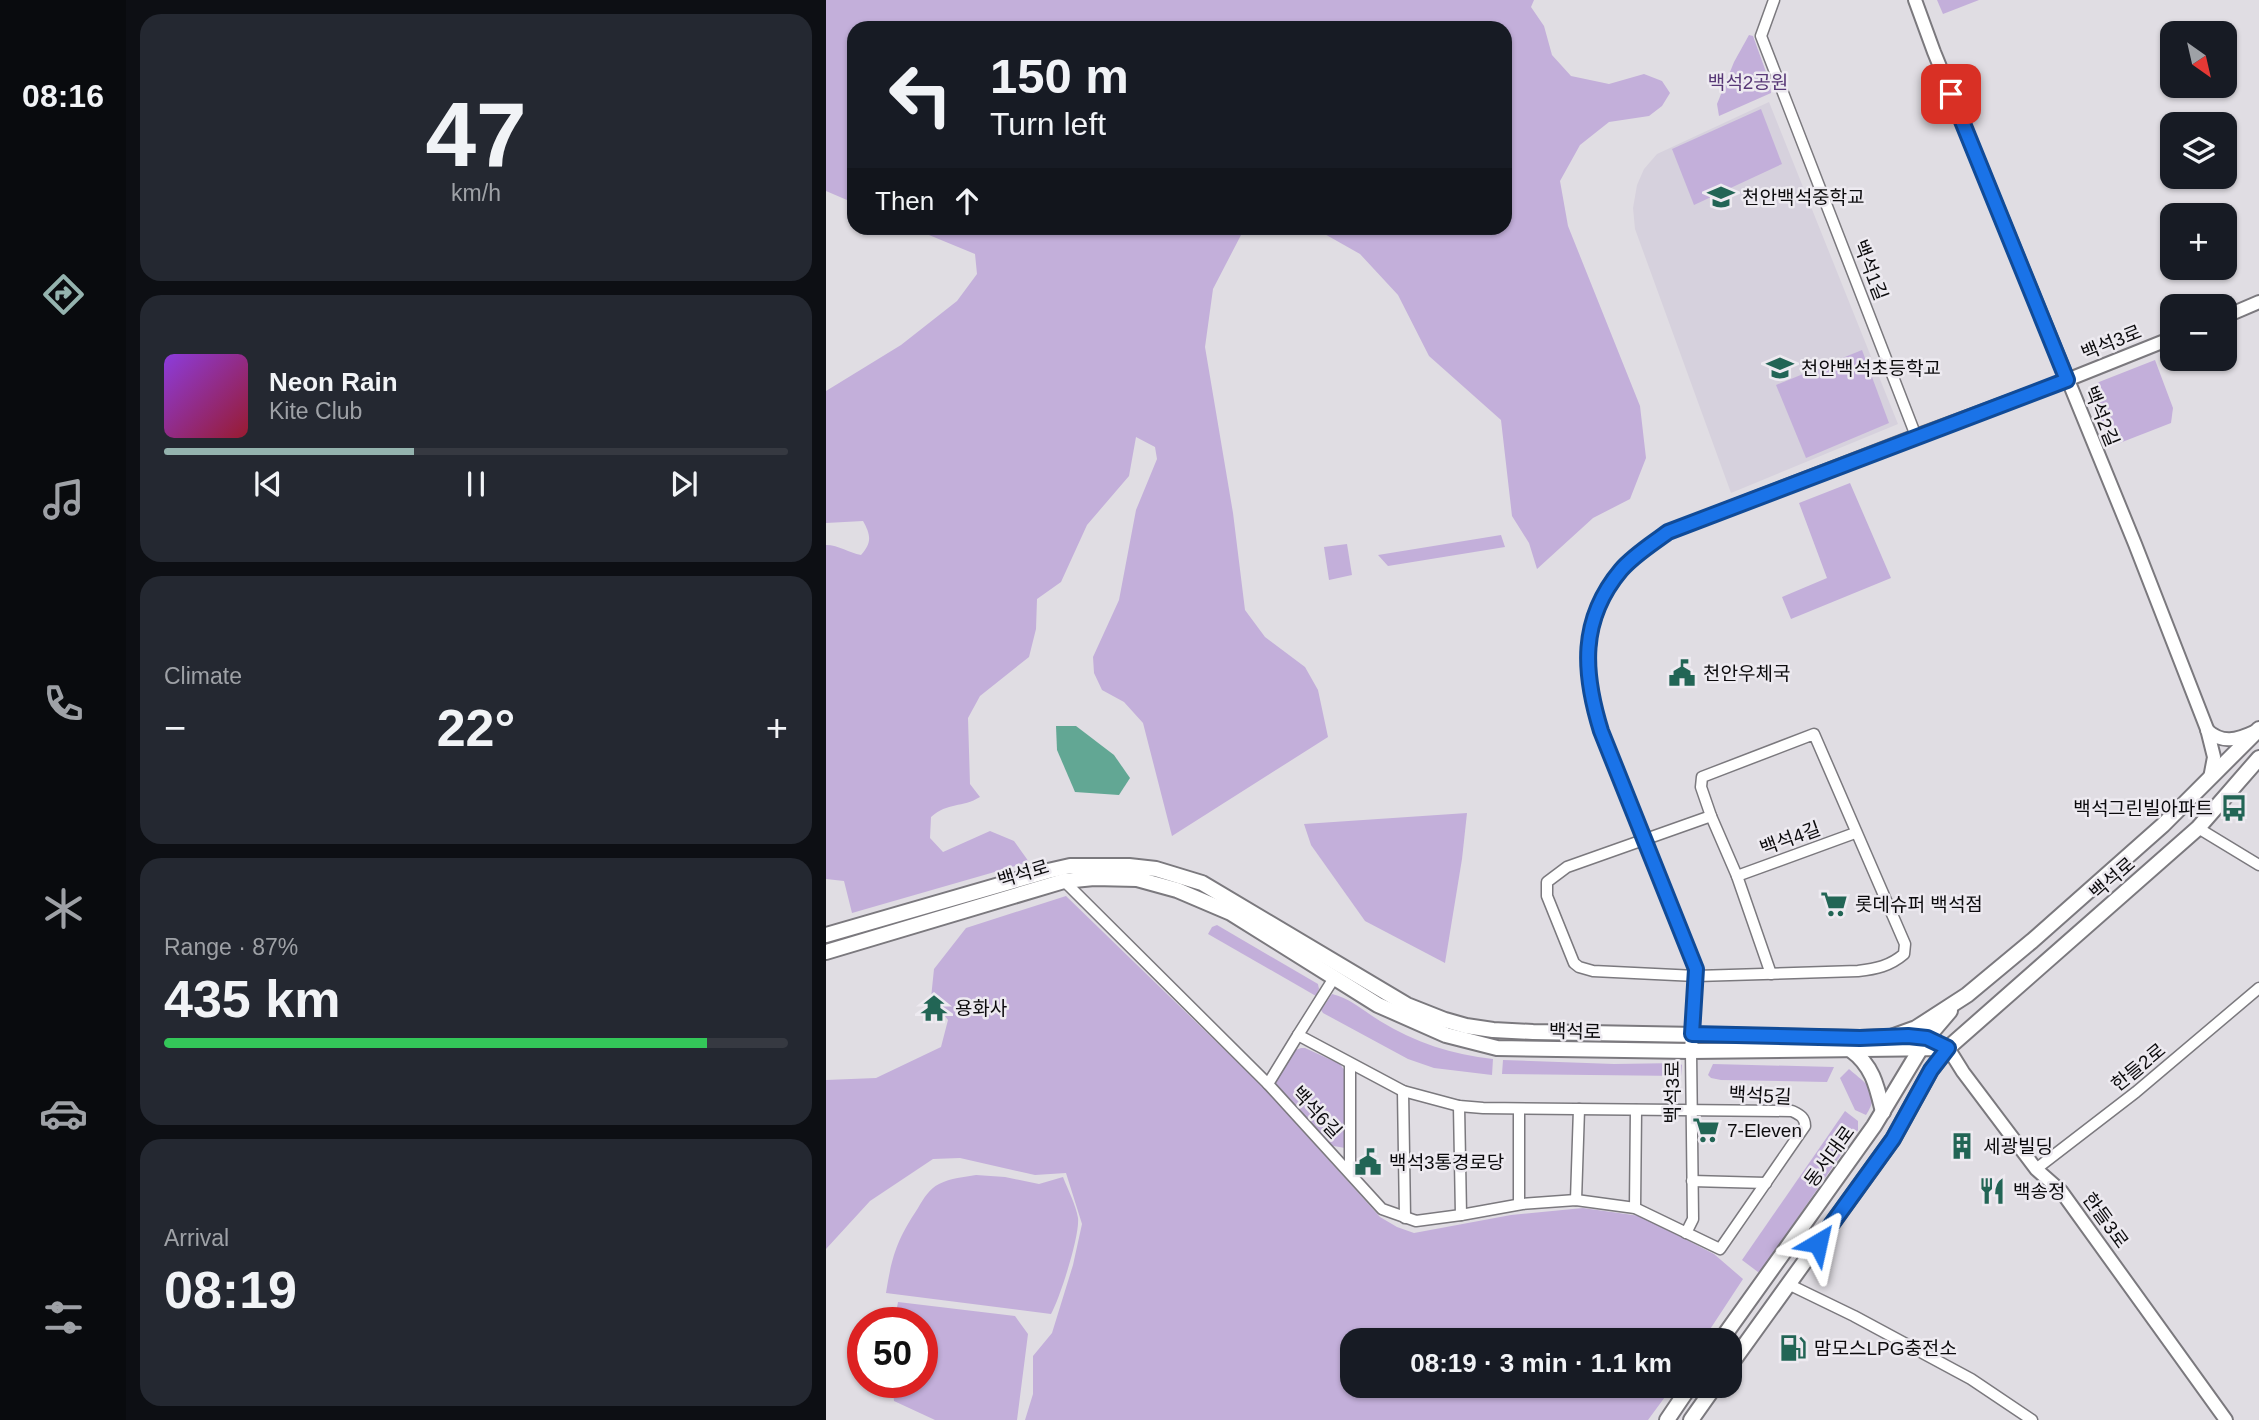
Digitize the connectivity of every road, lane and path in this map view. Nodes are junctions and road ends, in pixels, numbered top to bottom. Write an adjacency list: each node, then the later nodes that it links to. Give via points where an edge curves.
1 (1774, 0): 7 (street, 백석1길, via 1761,36)
2 (1915, 0): 6 (street, 백석2길)
3 (2259, 302): 4 (street)
4 (2237, 311)
5 (2160, 343): 6 (street, 백석3로)
6 (2067, 380): 7 (street, 백석3로); 8 (street, 백석2길)
7 (1916, 436): 15 (street, 백석3로, via 1668,532 1634,558 1611,584 1594,619 1587,671 1601,731)
8 (2207, 729): 9 (street, via 2228,740); 11 (street, 백석2길, via 2214,757)
9 (2258, 729): 11 (main road, 백석로)
10 (2259, 758): 13 (main road, 백석로)
11 (2210, 778): 25 (main road, 백석로, via 2163,825)
12 (1711, 816): 14 (street, via 1702,777 1814,734); 15 (street); 17 (street)
13 (2198, 828): 16 (street); 30 (main road, 백석로)
14 (1855, 833): 17 (street, 백석4길); 21 (street, via 1905,944 1904,954 1894,963 1869,970)
15 (1644, 839): 22 (street, 백석3로); 22 (street, via 1567,867 1547,882 1547,896 1579,967)
16 (2259, 865)
17 (1737, 876): 21 (street)
18 (1064, 881): 20 (main road, 백석로); 23 (main road, 백석로, via 1137,879 1177,890 1231,913); 34 (street, 백석6길)
19 (826, 935): 26 (main road, 백석로, via 1070,866 1156,869 1202,883 1408,1005 1445,1020 1493,1030)
20 (826, 952)
21 (1771, 974): 22 (street)
22 (1696, 976): 26 (street, 백석3로)
23 (1334, 978): 27 (street); 32 (main road, 백석로, via 1378,1005 1446,1035 1497,1048)
24 (2259, 988): 42 (street, 한들2로)
25 (1967, 995): 28 (main road, 백석로, via 1916,1028); 29 (main road, 동서대로)
26 (1692, 1034): 28 (main road, 백석로); 32 (street, 백석3로)
27 (1298, 1035): 33 (street, 백석5길); 34 (street)
28 (1891, 1037): 29 (main road)
29 (1924, 1043): 30 (main road, 백석로); 31 (main road, 백석로); 41 (main road, 동서대로)
30 (1948, 1048): 42 (street, 한들3로); 53 (main road, via 1893,1139)
31 (1850, 1050): 32 (main road, 백석로); 41 (main road, via 1870,1069)
32 (1691, 1051): 40 (street, 백석3로)
33 (1350, 1064): 35 (street, 백석5길); 43 (street)
34 (1268, 1084): 43 (street, 백석6길)
35 (1403, 1091): 36 (street, 백석5길); 50 (street)
36 (1459, 1106): 37 (street, 백석5길); 49 (street)
37 (1519, 1109): 38 (street, 백석5길); 47 (street)
38 (1578, 1109): 39 (street, 백석5길); 46 (street)
39 (1636, 1110): 40 (street, 백석5길); 48 (street)
40 (1691, 1110): 44 (street, 백석3로); 45 (street, 백석5길, via 1792,1111 1801,1116 1805,1126)
41 (1883, 1112): 54 (main road, 동서대로)
42 (2036, 1169): 61 (street, 한들3로, via 2061,1191)
43 (1350, 1172): 50 (street, 백석6길, via 1382,1209)
44 (1692, 1181): 45 (street); 51 (street, 백석3로, via 1693,1219)
45 (1766, 1183): 52 (street, 백석5길)
46 (1576, 1200): 47 (street, 백석6길); 48 (street, 백석6길)
47 (1519, 1204): 49 (street, 백석6길)
48 (1635, 1208): 51 (street, 백석6길)
49 (1461, 1215): 50 (street, 백석6길, via 1416,1221)
50 (1405, 1218)
51 (1686, 1233): 52 (street, 백석6길)
52 (1720, 1249)
53 (1788, 1284): 55 (main road); 60 (street, via 1970,1379)
54 (1730, 1328)
55 (1742, 1349)
56 (1682, 1398): 58 (main road)
57 (1707, 1398): 59 (main road)
58 (1667, 1420)
59 (1691, 1420)
60 (2032, 1420)
61 (2226, 1420)

